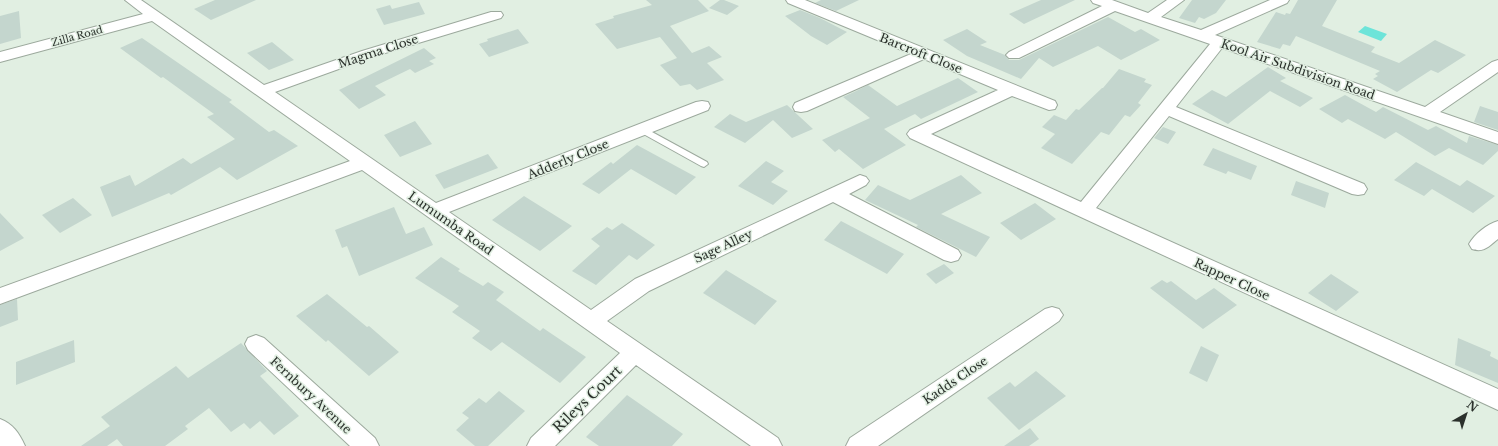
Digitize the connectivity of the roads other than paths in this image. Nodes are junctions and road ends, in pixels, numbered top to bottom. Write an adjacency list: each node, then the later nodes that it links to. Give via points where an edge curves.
1 (132, 0): 8 (street, Lumumba Road)
2 (1098, 0): 6 (street, Kool Air Subdivision Road)
3 (1177, 0): 9 (street)
4 (1282, 0): 10 (street)
5 (802, 1): 12 (street, Barcroft Close)
6 (1114, 6): 9 (street, Kool Air Subdivision Road); 13 (street)
7 (496, 15): 17 (street, Magma Close, via 367,54)
8 (154, 16): 14 (street, Zilla Road); 17 (street, Lumumba Road)
9 (1150, 18): 10 (street, Kool Air Subdivision Road)
10 (1201, 36): 11 (street, Kool Air Subdivision Road)
11 (1219, 42): 21 (street); 22 (street, Kool Air Subdivision Road)
12 (923, 54): 16 (street, Barcroft Close); 20 (street)
13 (1014, 54)
14 (0, 57)
15 (1498, 65): 22 (street)
16 (1012, 90): 18 (street, Barcroft Close); 31 (street, Rapper Close, via 916,134)
17 (262, 91): 25 (street, Lumumba Road)
18 (1049, 105)
19 (702, 106): 23 (street, Adderly Close)
20 (801, 107)
21 (1166, 109): 28 (street); 31 (street)
22 (1426, 114): 24 (street, Kool Air Subdivision Road)
23 (641, 130): 26 (lane); 30 (street, Adderly Close)
24 (1498, 138)
25 (364, 163): 30 (street, Lumumba Road); 35 (street)
26 (704, 164)
27 (860, 181): 29 (street, Sage Alley)
28 (1358, 189)
29 (833, 194): 34 (street); 37 (street, Sage Alley, via 642,285)
30 (433, 211): 37 (street, Lumumba Road)
31 (1084, 211): 40 (street, Rapper Close)
32 (1498, 228): 33 (street)
33 (1479, 244)
34 (951, 255)
35 (0, 296)
36 (1052, 315): 46 (street, Kadds Close)
37 (591, 321): 39 (street, Lumumba Road)
38 (256, 344): 43 (street, Fernbury Avenue)
39 (635, 352): 44 (street, Rileys Court); 45 (street, Lumumba Road)
40 (1498, 400)
41 (0, 430): 42 (street)
42 (12, 446)
43 (367, 446)
44 (539, 446)
45 (770, 446)
46 (858, 446)

